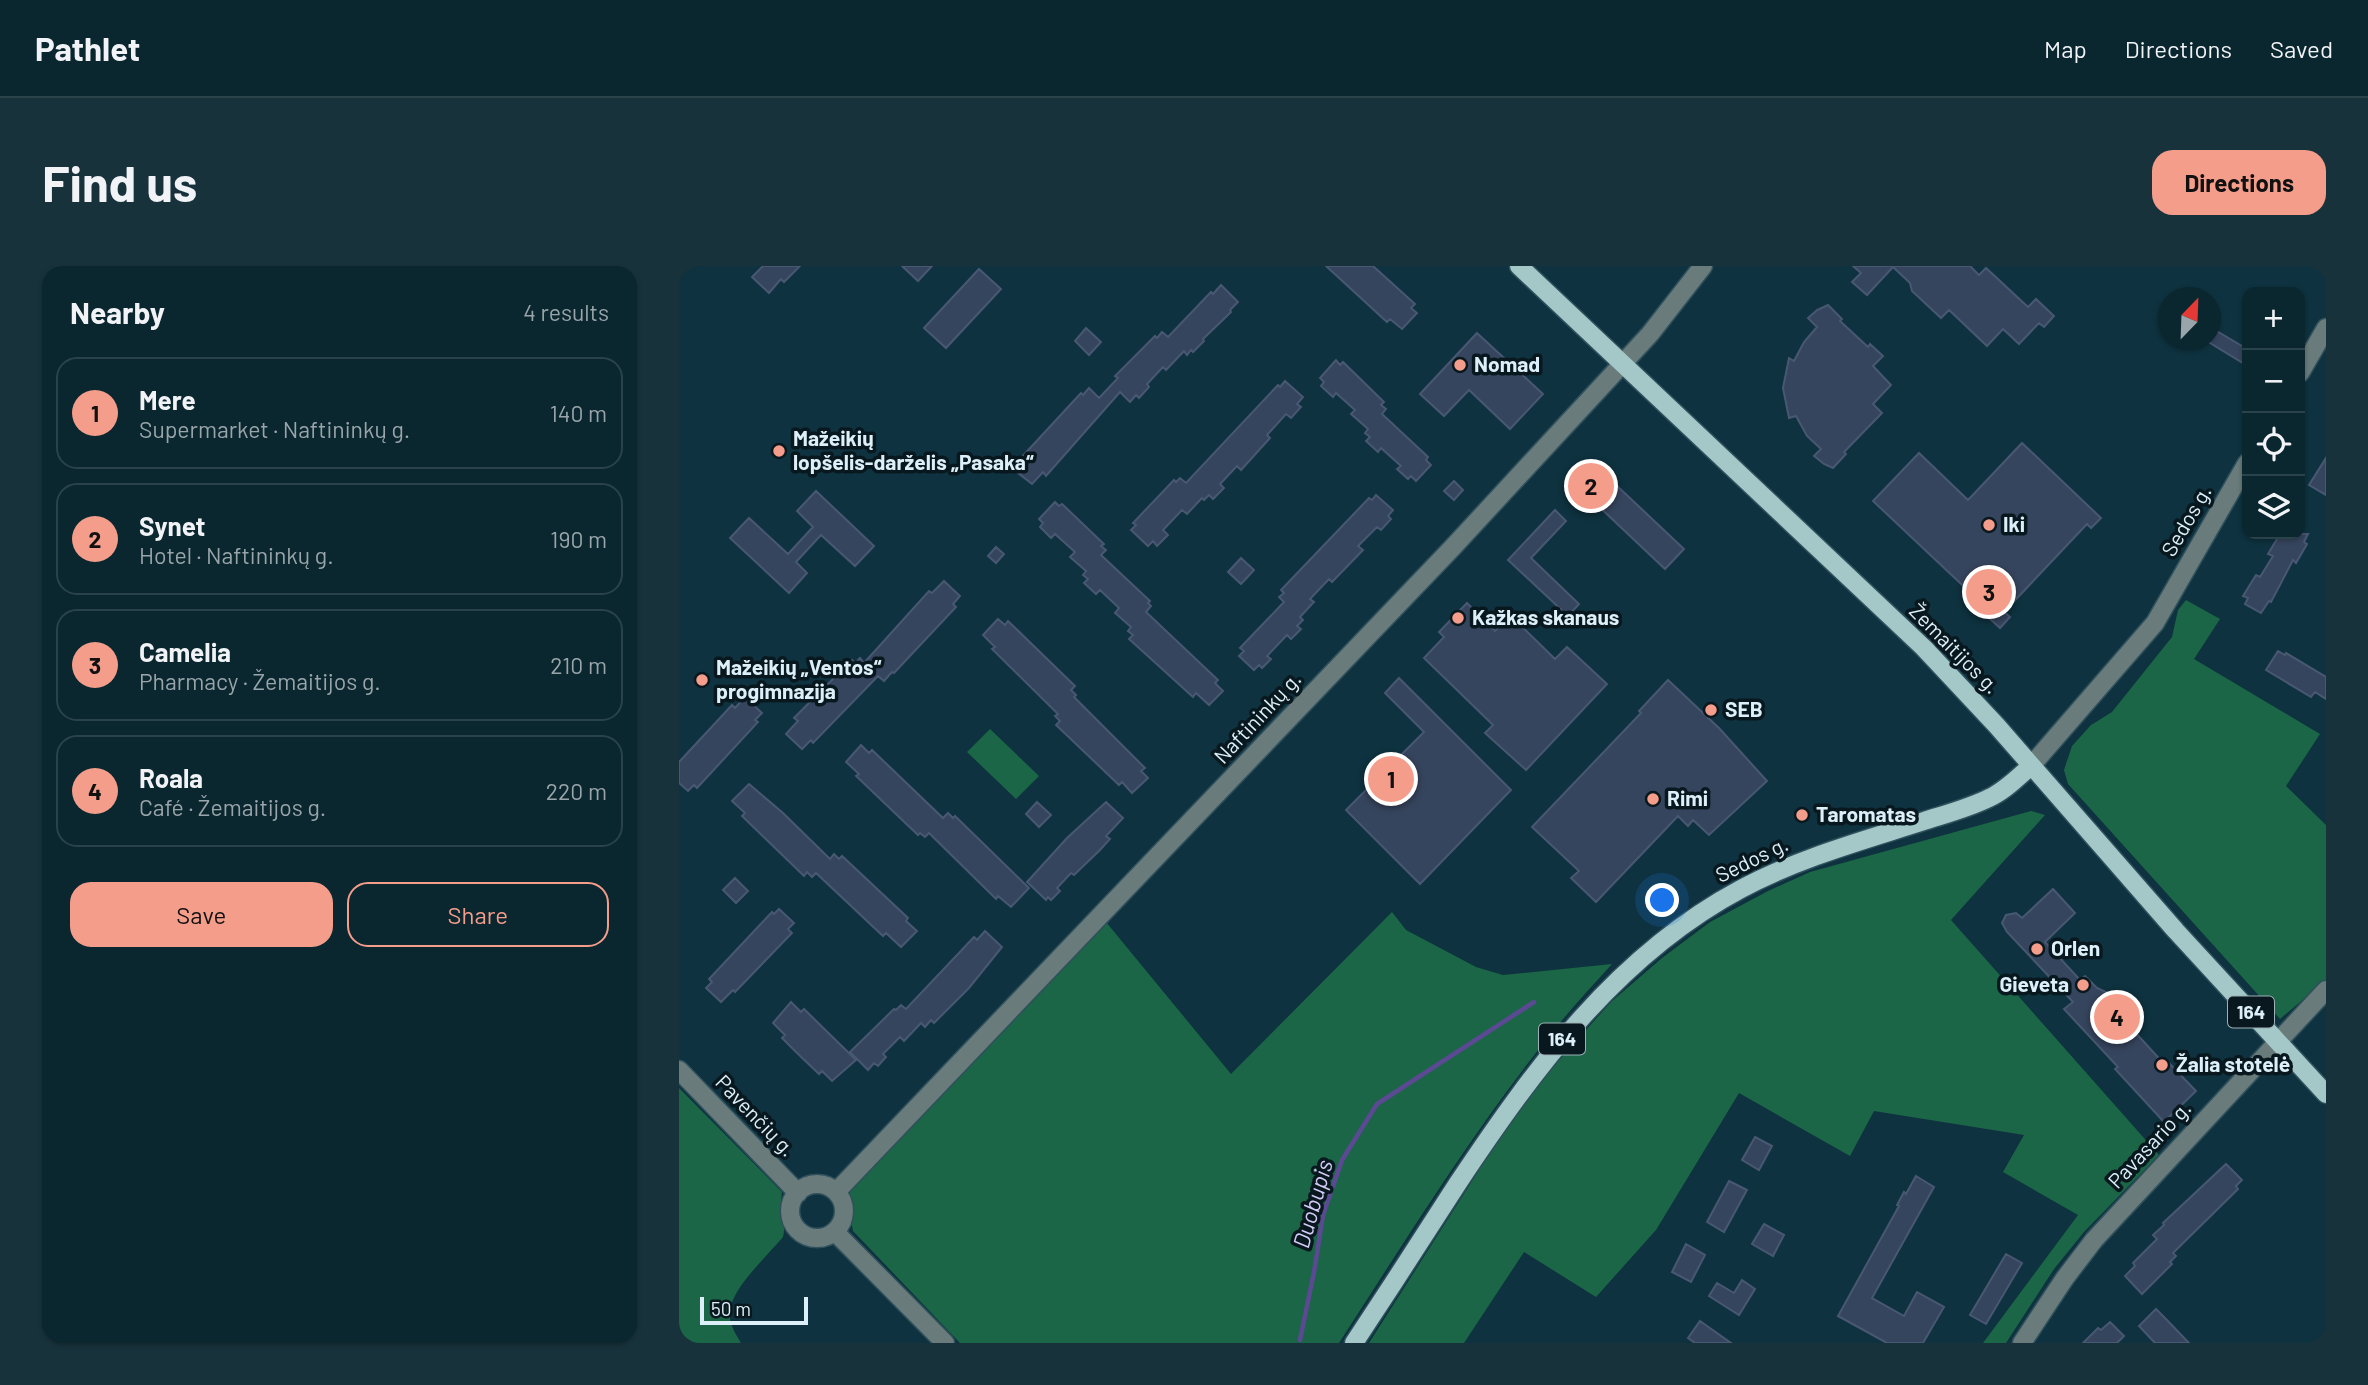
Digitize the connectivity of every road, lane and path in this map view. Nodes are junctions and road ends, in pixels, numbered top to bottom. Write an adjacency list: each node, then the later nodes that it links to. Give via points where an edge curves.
1 (1519, 266): 4 (main road, Žemaitijos g.)
2 (1703, 266): 4 (street, Naftininkų g.)
3 (2326, 328): 5 (street)
4 (1622, 364): 7 (main road, Žemaitijos g., via 1924,648); 12 (street, Naftininkų g.)
5 (2305, 364)
6 (2242, 472): 7 (street, Sedos g., via 2155,622)
7 (2031, 766): 9 (main road, Žemaitijos g. / 164); 16 (main road, Sedos g. / 164, via 1989,798 1769,875 1713,904 1644,955 1602,995 1505,1112)
8 (2326, 990): 9 (street, Pavasario g.)
9 (2278, 1041): 11 (main road, Žemaitijos g. / 164); 17 (street, Pavasario g., via 2094,1240)
10 (679, 1070): 13 (street, Pavenčių g.)
11 (2326, 1094)
12 (836, 1192): 13 (street, via 821,1185); 14 (street, via 844,1208)
13 (798, 1193): 14 (street, via 790,1208 799,1232 821,1238)
14 (835, 1232): 15 (street)
15 (945, 1343)
16 (1355, 1343)
17 (2022, 1343)

